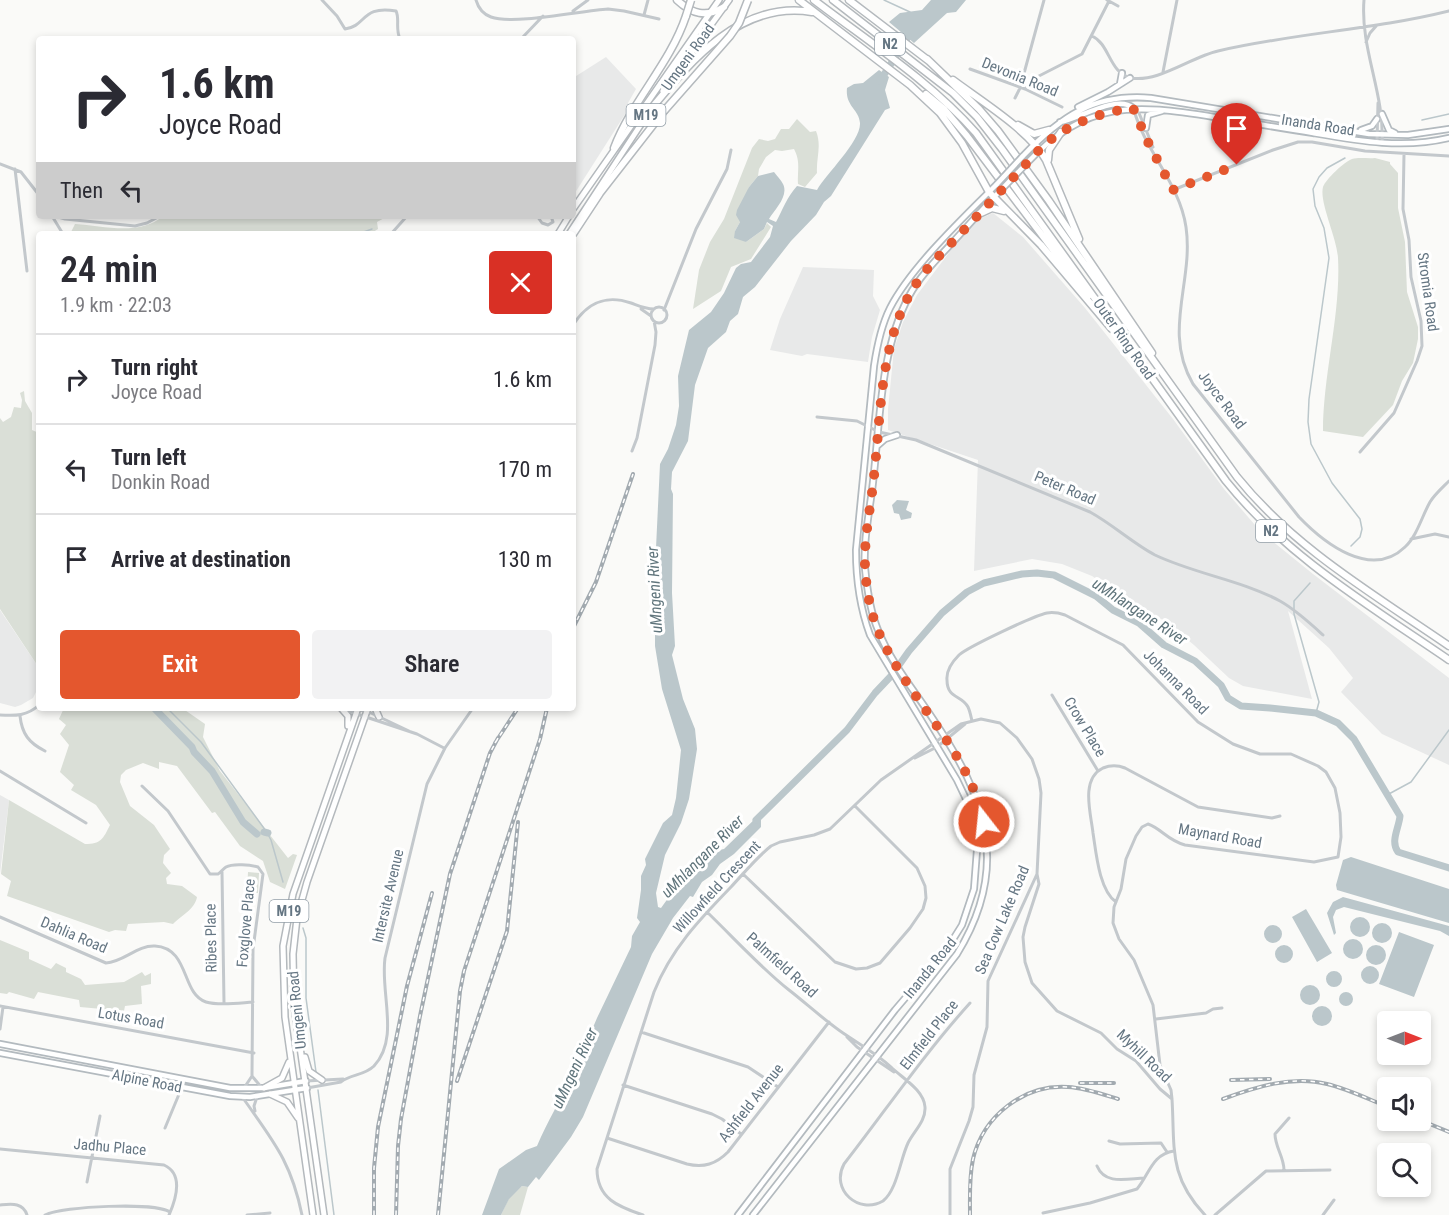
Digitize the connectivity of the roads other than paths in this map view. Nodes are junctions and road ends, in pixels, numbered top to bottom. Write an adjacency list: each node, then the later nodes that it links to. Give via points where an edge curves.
1 (322, 0): 29 (street, via 347,30 370,12 396,11)
2 (476, 0): 25 (street, via 490,17)
3 (588, 0): 20 (street)
4 (648, 0): 24 (street)
5 (677, 0): 22 (highway, via 688,9)
6 (691, 0): 62 (highway, bridge, via 676,40)
7 (719, 0): 22 (highway, Umgeni Road / M19)
8 (729, 0): 19 (highway, Umgeni Road / M19)
9 (748, 0): 83 (highway, bridge, via 730,36 664,111)
10 (799, 0): 23 (highway)
11 (814, 0): 40 (highway, Outer Ring Road / N2)
12 (833, 0): 36 (highway, Outer Ring Road / N2)
13 (849, 0): 36 (highway, via 927,59)
14 (1044, 0): 39 (street)
15 (1177, 0): 35 (street)
16 (1364, 0): 28 (street)
17 (1108, 1): 18 (street); 31 (street)
18 (1118, 6)
19 (724, 7): 22 (highway); 47 (highway, Umgeni Road / M19)
20 (572, 12): 24 (street, via 608,9); 25 (street)
21 (1449, 12): 27 (street)
22 (710, 14): 62 (highway, Umgeni Road / M19)
23 (819, 14): 40 (highway, via 910,85); 47 (highway, via 776,6 734,21 696,54)
24 (644, 15): 26 (street)
25 (543, 16): 30 (street)
26 (659, 20)
27 (1378, 24): 28 (street); 32 (street)
28 (1363, 27): 32 (street); 35 (street, via 1218,51)
29 (399, 36)
30 (523, 36)
31 (1092, 36): 34 (street, via 1102,42); 39 (street, via 1080,55)
32 (1366, 42): 43 (street)
33 (970, 69): 39 (street, Devonia Road)
34 (1122, 73): 37 (street); 38 (main road)
35 (1163, 73): 37 (street)
36 (940, 75): 46 (highway); 85 (highway, via 998,131); 97 (highway, Outer Ring Road / N2, via 1002,149)
37 (1130, 78): 38 (main road)
38 (1120, 84): 51 (main road, via 1074,109)
39 (1023, 88): 41 (street); 44 (street, Devonia Road)
40 (926, 93): 72 (highway, via 962,143); 94 (highway, via 967,136); 96 (highway, Outer Ring Road / N2, via 963,119 987,147)
41 (1015, 98)
42 (1143, 98): 45 (main road); 51 (main road, Inanda Road, via 1095,103); 55 (main road, Inanda Road)
43 (1378, 100): 49 (street); 50 (street)
44 (1062, 107)
45 (1133, 108): 48 (main road, Inanda Road); 51 (main road, via 1126,104 1102,107); 52 (street, Joyce Road); 56 (main road, Inanda Road, via 1102,114); 64 (street, Joyce Road)
46 (992, 109): 54 (highway, via 1030,133); 61 (highway)
47 (650, 110): 84 (highway, Umgeni Road / M19)
48 (1167, 110): 52 (main road, via 1148,115); 60 (main road, Inanda Road)
49 (1382, 114): 57 (street); 58 (main road, via 1389,130)
50 (1377, 119): 55 (main road, via 1368,128); 57 (street)
51 (1058, 123): 54 (main road, Inanda Road)
52 (1146, 128): 64 (street, Joyce Road)
53 (1449, 129): 58 (main road, Inanda Road)
54 (1049, 130): 61 (main road, Inanda Road)
55 (1355, 131): 57 (main road, Inanda Road)
56 (1061, 132): 61 (main road, Inanda Road); 68 (highway, via 1049,150)
57 (1380, 135): 58 (main road, Inanda Road); 60 (street)
58 (1401, 135)
59 (1449, 138): 60 (main road, Inanda Road)
60 (1379, 143)
61 (1037, 147): 68 (highway); 72 (main road, Inanda Road, bridge, via 1026,164); 72 (main road, Inanda Road, bridge, via 1022,157)
62 (614, 148): 73 (highway, Umgeni Road / M19)
63 (731, 150): 89 (street, via 727,169 696,229)
64 (1154, 152): 71 (street, Joyce Road)
65 (1404, 154): 66 (street); 71 (street, via 1294,142); 104 (street, Stromia Road, via 1403,209 1422,346 1394,413)
66 (1449, 156)
67 (0, 164): 69 (street)
68 (1049, 167): 85 (highway)
69 (15, 169): 70 (street, via 25,174); 86 (street)
70 (36, 190)
71 (1173, 190): 107 (street, Joyce Road, via 1187,235 1178,336 1184,366 1193,384 1293,510 1316,532 1346,553 1365,560 1393,555)
72 (992, 195): 74 (main road, Inanda Road); 76 (highway); 99 (main road, Inanda Road, via 982,200 920,266 887,314 876,350)
73 (576, 205)
74 (989, 207): 75 (highway); 76 (highway, via 1001,209)
75 (979, 214): 100 (main road, Inanda Road, via 921,277 901,313 890,344)
76 (1014, 218): 94 (highway)
77 (64, 219): 78 (street, via 135,226)
78 (155, 219)
79 (404, 219): 82 (street)
80 (540, 219): 81 (street, via 550,225)
81 (553, 219)
82 (394, 231)
83 (573, 231)
84 (573, 231)
85 (1087, 256): 97 (highway)
86 (27, 271)
87 (640, 307): 88 (street); 90 (street); 91 (street, via 617,300 599,300)
88 (654, 309): 89 (street); 90 (street)
89 (664, 310): 93 (street, via 666,316)
90 (651, 316): 92 (street)
91 (576, 321)
92 (654, 321): 93 (street); 95 (street)
93 (661, 322): 95 (street)
94 (1110, 326): 96 (highway)
95 (656, 332): 103 (street)
96 (1136, 357): 110 (highway, Outer Ring Road / N2, via 1255,516 1296,553)
97 (1169, 382): 109 (highway, Outer Ring Road / N2, via 1237,477 1279,524)
98 (817, 417): 99 (street, Peter Road)
99 (867, 425): 100 (street, Peter Road); 125 (main road, Inanda Road, via 856,560 863,616 870,635)
100 (879, 432): 101 (street, Peter Road); 102 (main road, Inanda Road)
101 (897, 435): 102 (main road); 108 (street, Peter Road, via 1090,512 1155,555 1256,590 1293,609)
102 (877, 447): 124 (main road, Inanda Road, via 865,567 872,610 890,654)
103 (632, 451)
104 (1360, 452)
105 (1449, 481): 107 (street, via 1430,502)
106 (1449, 537): 107 (street, via 1435,534)
107 (1411, 539)
108 (1323, 635)
109 (1449, 646)
110 (1449, 660)
111 (1052, 695): 129 (street, Crow Place)
112 (36, 707): 119 (street)
113 (344, 711): 123 (highway, via 348,716)
114 (356, 711): 123 (highway, Umgeni Road / M19)
115 (376, 711): 120 (highway)
116 (471, 711): 126 (street, Intersite Avenue)
117 (367, 712): 120 (street); 122 (street); 144 (highway, Umgeni Road / M19, via 300,905 293,954)
118 (0, 715): 119 (street)
119 (20, 716): 127 (street, via 27,740)
120 (379, 717): 122 (street)
121 (972, 721): 124 (street, Willowfield Crescent); 134 (street, Johanna Road, via 968,707 953,695 947,682 949,668 960,654 1047,613 1065,615 1123,645 1198,722 1233,744 1260,754 1291,754 1326,772 1341,813); 137 (street, Sea Cow Lake Road, via 991,720 1008,729 1038,773 1041,801)
122 (410, 732): 126 (street)
123 (347, 736): 155 (highway, Umgeni Road / M19, via 285,928 283,991)
124 (945, 737): 125 (street, Willowfield Crescent); 157 (main road, Inanda Road, via 967,774 982,812 987,851 984,889 957,954)
125 (935, 745): 131 (street, Willowfield Crescent, via 880,780); 152 (main road, Inanda Road, via 962,790 973,819 977,862 972,895 962,925 947,949)
126 (445, 748): 160 (street, Intersite Avenue, via 425,789 386,954 387,1042 371,1068)
127 (45, 751)
128 (0, 771): 133 (street)
129 (1098, 771): 132 (street, via 1121,766 1198,807); 138 (street, via 1089,788 1090,809 1101,874)
130 (142, 786): 135 (street, Foxglove Place, via 171,814 208,872 214,876)
131 (855, 806): 136 (street, Willowfield Crescent, via 825,831 771,846); 136 (street, via 917,868 925,886 925,904 920,915 880,963 856,969 835,962)
132 (1280, 816)
133 (86, 823)
134 (1338, 857): 138 (street, Maynard Road, via 1314,862 1194,847 1173,841 1154,826 1146,825 1136,836 1126,859)
135 (222, 872): 141 (street, Foxglove Place, via 226,867 252,866 263,874 254,943); 142 (street, Ribes Place)
136 (743, 874): 139 (street, Willowfield Crescent)
137 (1037, 874): 173 (street, Myhill Road, via 1039,884 1023,937 1032,983 1057,1011 1101,1032); 205 (street, Sea Cow Lake Road, via 988,981 987,1027 974,1075 973,1107 950,1168)
138 (1116, 902): 147 (street, Maynard Road, via 1116,932 1145,983)
139 (707, 912): 148 (street, Palmfield Road, via 784,986); 150 (street, Willowfield Crescent, via 666,965)
140 (0, 917): 142 (street, Dahlia Road, via 106,963 119,961 148,946 166,949 180,961 200,999)
141 (253, 1002): 142 (street, Dahlia Road); 154 (street, Foxglove Place)
142 (224, 1003)
143 (970, 1003): 162 (street, Elmfield Place)
144 (294, 1005): 161 (highway, via 308,1068); 163 (highway, Umgeni Road / M19)
145 (2, 1007): 149 (street, Lotus Road); 154 (street, Lotus Road)
146 (1222, 1008): 147 (street)
147 (1155, 1019): 173 (street, Maynard Road, via 1160,1065)
148 (829, 1022): 152 (street, Palmfield Road); 166 (street, Ashfield Avenue)
149 (0, 1029)
150 (641, 1032): 164 (street, Willowfield Crescent); 166 (street, via 748,1067)
151 (0, 1044): 156 (main road, Alpine Road)
152 (864, 1049): 157 (street, Palmfield Road); 203 (main road, Inanda Road)
153 (0, 1053): 158 (main road, Alpine Road)
154 (254, 1053): 159 (street, Foxglove Place)
155 (290, 1056): 165 (highway, Umgeni Road / M19); 168 (highway, via 282,1077)
156 (78, 1059): 158 (main road, via 88,1064); 169 (main road, Alpine Road)
157 (878, 1059): 162 (street, Palmfield Road); 204 (main road, Inanda Road)
158 (88, 1069): 167 (main road, Alpine Road)
159 (252, 1076): 168 (street); 169 (street, Foxglove Place)
160 (343, 1079): 161 (street, Intersite Avenue); 163 (street, Intersite Avenue)
161 (322, 1080): 163 (street, Intersite Avenue)
162 (907, 1082): 162 (street, Elmfield Place, via 921,1094 925,1114 887,1197 873,1206 857,1205 842,1191 841,1169)
163 (306, 1085): 165 (main road); 201 (highway, Umgeni Road / M19)
164 (624, 1085): 179 (street, via 712,1114); 180 (street, Willowfield Crescent)
165 (295, 1087): 168 (main road, Alpine Road); 170 (main road, Alpine Road); 177 (highway, Umgeni Road / M19)
166 (778, 1087): 179 (street, Ashfield Avenue)
167 (182, 1088): 171 (main road, Alpine Road); 178 (street)
168 (263, 1088): 169 (main road, Alpine Road)
169 (243, 1089)
170 (270, 1094): 172 (main road, Alpine Road); 177 (highway, via 287,1102)
171 (242, 1096): 172 (main road, Alpine Road); 174 (street)
172 (257, 1096): 174 (street)
173 (1172, 1099): 183 (street, Myhill Road)
174 (256, 1115): 199 (street, via 286,1162)
175 (100, 1116): 185 (street)
176 (1289, 1119): 187 (street, via 1275,1134)
177 (300, 1122): 200 (highway, Umgeni Road / M19)
178 (165, 1128)
179 (741, 1134): 180 (street, Ashfield Avenue, via 722,1158 698,1166)
180 (606, 1137): 202 (street, Willowfield Crescent, via 597,1169 601,1189 616,1205)
181 (1109, 1141): 184 (street, via 1161,1143)
182 (0, 1149): 185 (street, Jadhu Place)
183 (1174, 1151): 184 (street); 206 (street, Myhill Road, via 1185,1189)
184 (1167, 1152): 189 (street, via 1155,1160)
185 (91, 1158): 190 (street); 195 (street, Jadhu Place, via 168,1166 177,1180)
186 (1097, 1166): 189 (street, via 1108,1178)
187 (1284, 1170): 188 (street); 207 (street, via 1264,1172)
188 (1330, 1170)
189 (1144, 1178): 194 (street, via 1135,1190)
190 (87, 1182)
191 (1334, 1200): 208 (street)
192 (0, 1205): 196 (street, via 20,1206)
193 (270, 1213): 198 (street)
194 (1043, 1213)
195 (170, 1214): 197 (street, via 158,1208 70,1209)
196 (27, 1215)
197 (45, 1215)
198 (247, 1215)
199 (302, 1215)
200 (313, 1215)
201 (324, 1215)
202 (643, 1215)
203 (738, 1215)
204 (753, 1215)
205 (950, 1215)
206 (1205, 1215)
207 (1215, 1215)
208 (1323, 1215)

